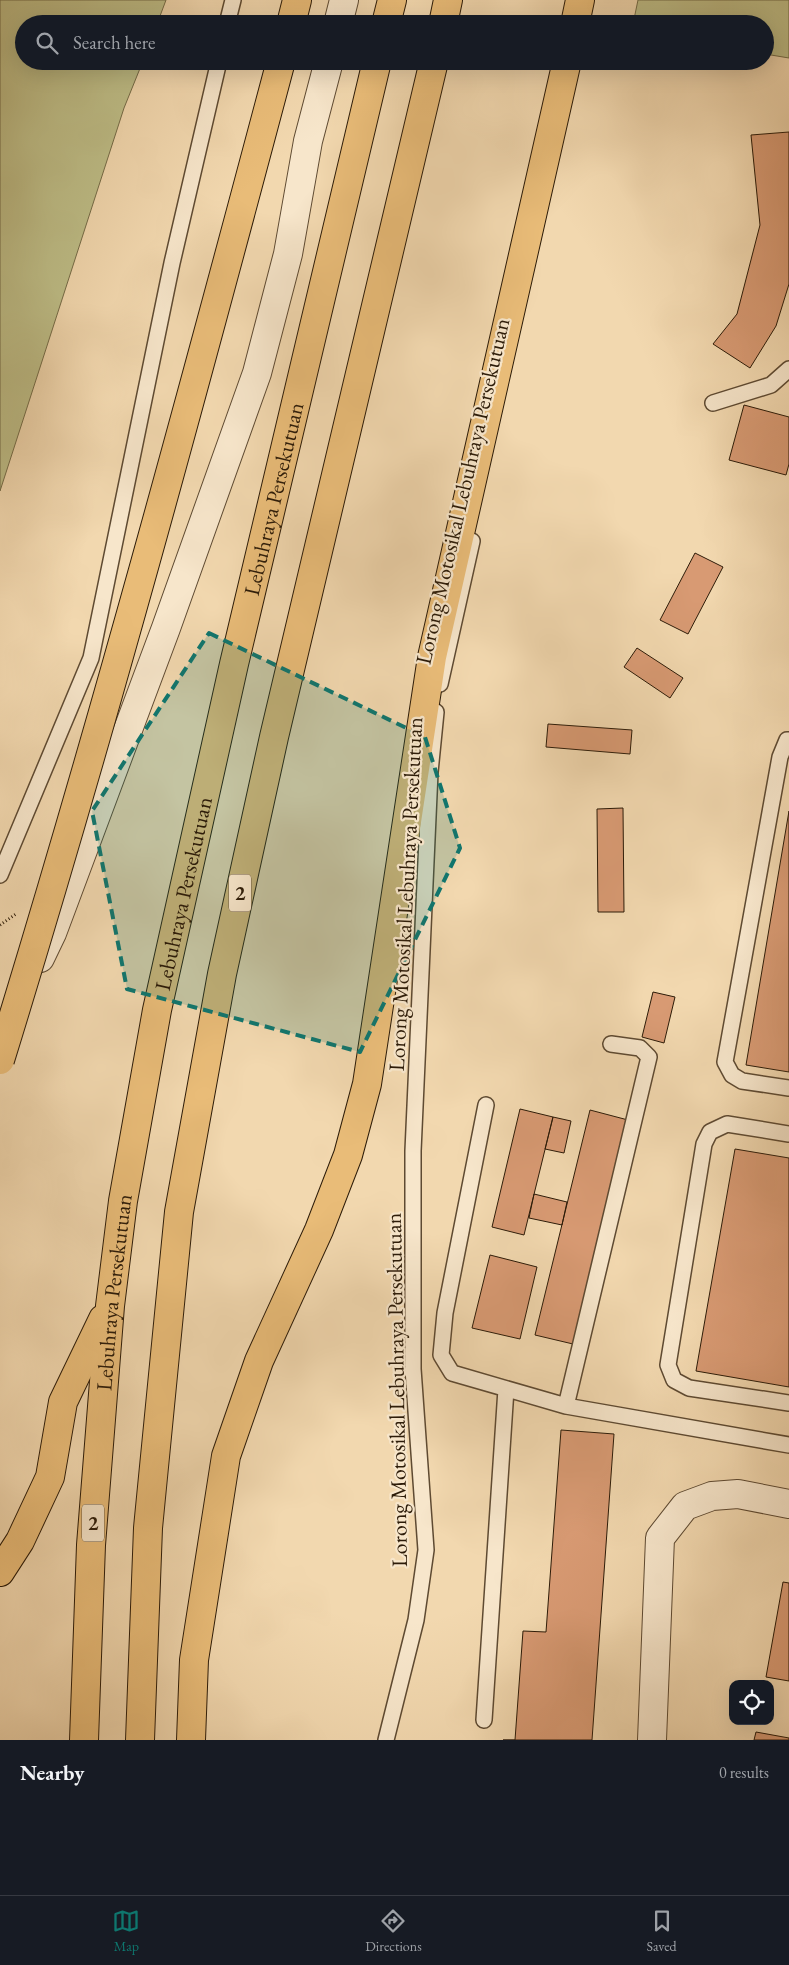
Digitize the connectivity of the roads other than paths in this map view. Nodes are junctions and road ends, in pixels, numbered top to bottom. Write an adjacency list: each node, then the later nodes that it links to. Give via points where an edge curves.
1 (233, 0): 8 (lane)
2 (297, 0): 9 (highway)
3 (344, 0): 10 (street)
4 (392, 0): 11 (highway)
5 (448, 0): 12 (highway)
6 (580, 0): 13 (highway)
7 (593, 0): 14 (lane)
8 (229, 15)
9 (293, 15)
10 (340, 15)
11 (388, 15)
12 (445, 15)
13 (577, 15)
14 (590, 15)
15 (216, 70): 25 (lane, via 172,263 90,658)
16 (279, 70): 28 (highway, bridge, via 142,575)
17 (327, 70): 26 (street, via 308,141 288,254 257,373 52,933)
18 (375, 70): 32 (highway, Lebuhraya Persekutuan / 2, via 234,664 157,1010 123,1201)
19 (432, 70): 41 (highway, 2, via 274,737 222,974 179,1212 148,1528)
20 (565, 70): 42 (highway, via 432,657 367,1084 348,1155 319,1230 259,1361 226,1456 194,1660)
21 (577, 70): 43 (lane, Lorong Motosikal Lebuhraya Persekutuan, via 438,693 430,772 413,1151 414,1370 426,1550 416,1620)
22 (789, 369): 23 (lane, via 771,385)
23 (713, 403)
24 (789, 740): 29 (lane, via 780,758 725,1062 732,1075 742,1081)
25 (0, 875)
26 (0, 1034)
27 (611, 1044): 35 (lane, via 640,1048 649,1058)
28 (0, 1060)
29 (789, 1088)
30 (486, 1105): 33 (lane, via 445,1313 441,1355 452,1373)
31 (789, 1134): 34 (lane, via 726,1124 710,1132 704,1144 668,1365 674,1380 689,1388)
32 (110, 1306): 38 (highway, via 63,1402 50,1477 20,1542); 40 (highway, Lebuhraya Persekutuan / 2, via 91,1545)
33 (506, 1389): 35 (lane); 39 (lane)
34 (789, 1403)
35 (566, 1406): 36 (lane)
36 (789, 1445)
37 (789, 1504): 44 (street, via 738,1494 712,1496 685,1506 660,1538)
38 (0, 1572)
39 (484, 1720)
40 (84, 1740)
41 (140, 1740)
42 (191, 1740)
43 (386, 1740)
44 (652, 1740)

